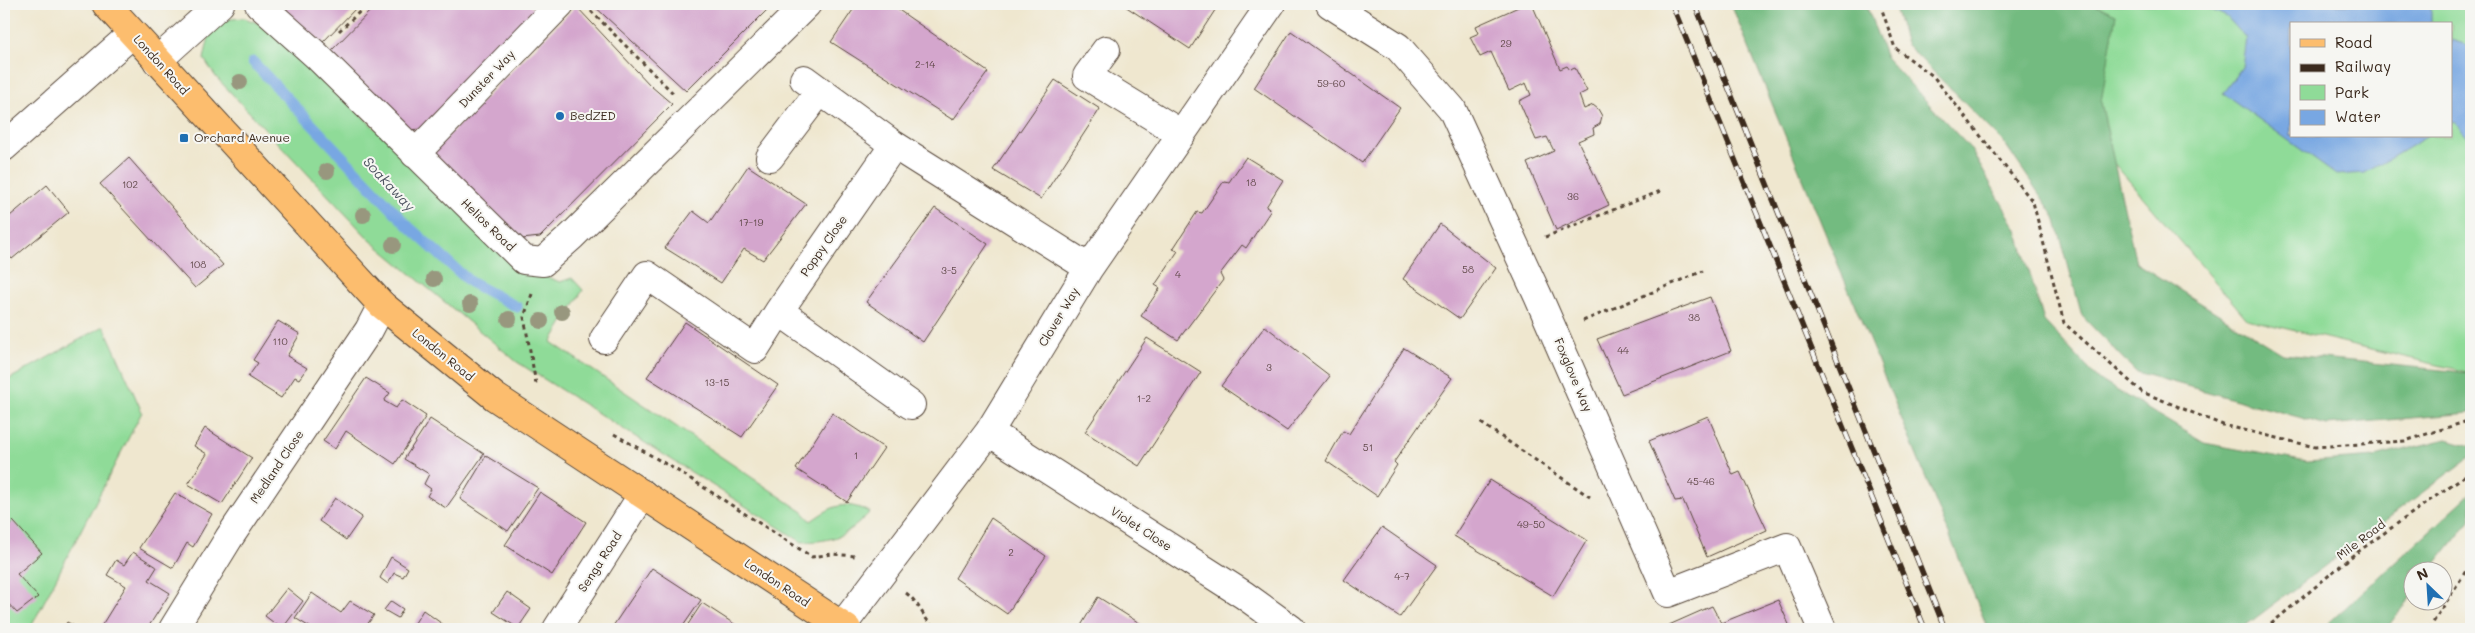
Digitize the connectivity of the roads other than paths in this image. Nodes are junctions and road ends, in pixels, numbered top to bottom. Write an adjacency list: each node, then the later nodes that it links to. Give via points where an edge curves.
1 (106, 4): 8 (main road, London Road)
2 (220, 4): 10 (street)
3 (259, 4): 14 (street, Helios Road, via 316,55)
4 (560, 4): 14 (street, Dunster Way)
5 (807, 4): 14 (street, Helios Road, via 543,262 524,260)
6 (1271, 4): 11 (street, Clover Way)
7 (1330, 4): 27 (street, Foxglove Way, via 1398,47 1452,109 1517,248 1668,593 1787,547)
8 (132, 34): 10 (main road, London Road); 13 (street)
9 (1106, 50): 11 (street, via 1087,76)
10 (157, 61): 17 (main road, London Road)
11 (1180, 134): 16 (street, Clover Way)
12 (894, 145): 15 (street, via 812,85); 16 (street); 18 (street, Poppy Close)
13 (4, 147)
14 (415, 154)
15 (770, 157)
16 (1089, 268): 21 (street, Clover Way)
17 (382, 305): 22 (main road, London Road, via 495,397); 24 (street, Medland Close, via 369,330 229,538)
18 (779, 311): 19 (street, Poppy Close, via 755,349 647,275); 20 (street)
19 (604, 338)
20 (910, 405)
21 (989, 432): 23 (street, Clover Way); 26 (street, Violet Close, via 1237,590)
22 (643, 494): 23 (main road, London Road); 25 (street, Senga Road)
23 (844, 628)
24 (173, 629)
25 (557, 629)
26 (1291, 629)
27 (1822, 629)

